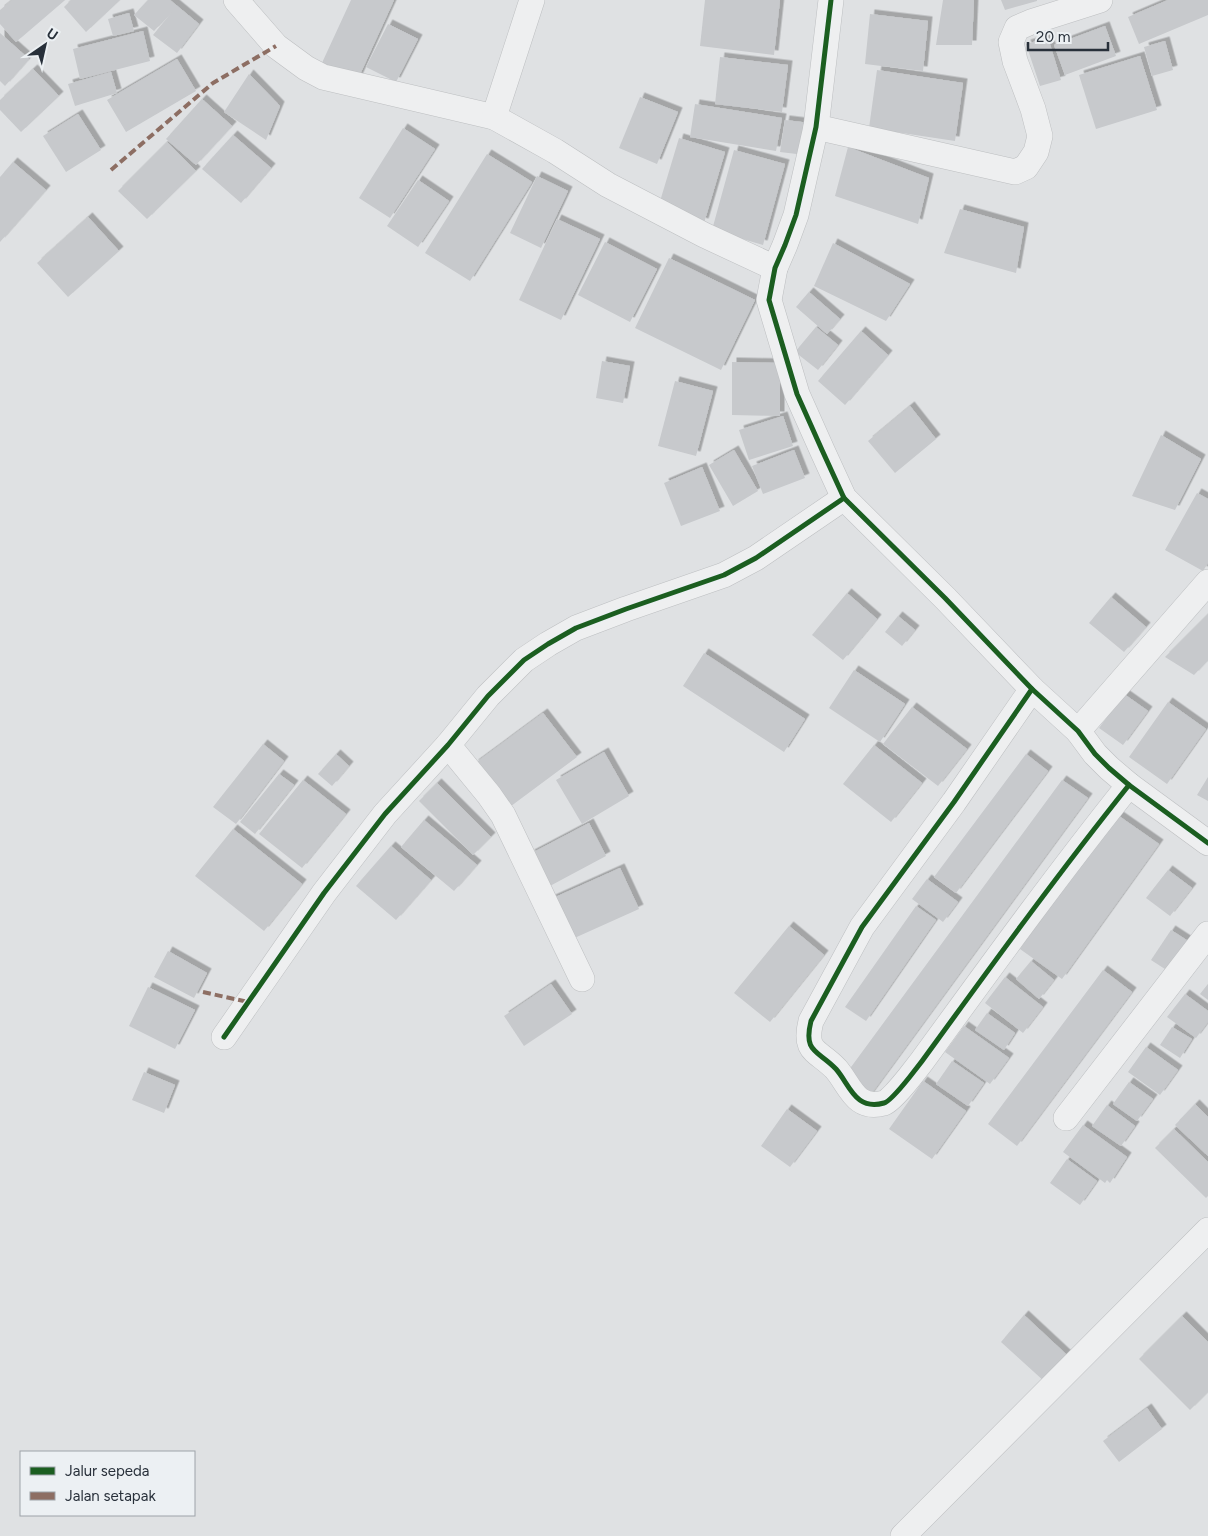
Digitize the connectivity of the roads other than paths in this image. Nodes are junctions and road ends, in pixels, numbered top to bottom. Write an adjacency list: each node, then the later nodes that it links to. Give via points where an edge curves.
1 (236, 0): 5 (street, via 276,46 323,76)
2 (532, 0): 5 (street)
3 (832, 0): 6 (street)
4 (1100, 0): 6 (street, via 1017,28 1011,42 1015,61 1040,136 1036,152 1026,167 1015,172)
5 (494, 117): 7 (street, via 616,190)
6 (816, 127): 7 (street, via 796,215)
7 (775, 268): 8 (street, via 769,300 797,394)
8 (844, 498): 10 (street); 12 (street, via 756,558 724,575 576,628 548,644 509,674)
9 (1208, 582): 11 (street)
10 (1032, 689): 11 (street); 13 (street, via 862,927 810,1021 811,1048 837,1070 850,1091 873,1105 887,1103 920,1064)
11 (1078, 731): 13 (street, via 1095,754)
12 (448, 744): 16 (street, via 504,815); 17 (street, via 386,814 324,893)
13 (1129, 785): 14 (street)
14 (1208, 843)
15 (1208, 934): 18 (street)
16 (582, 979)
17 (224, 1037)
18 (1066, 1118)
19 (1208, 1230): 20 (street)
20 (903, 1536)

